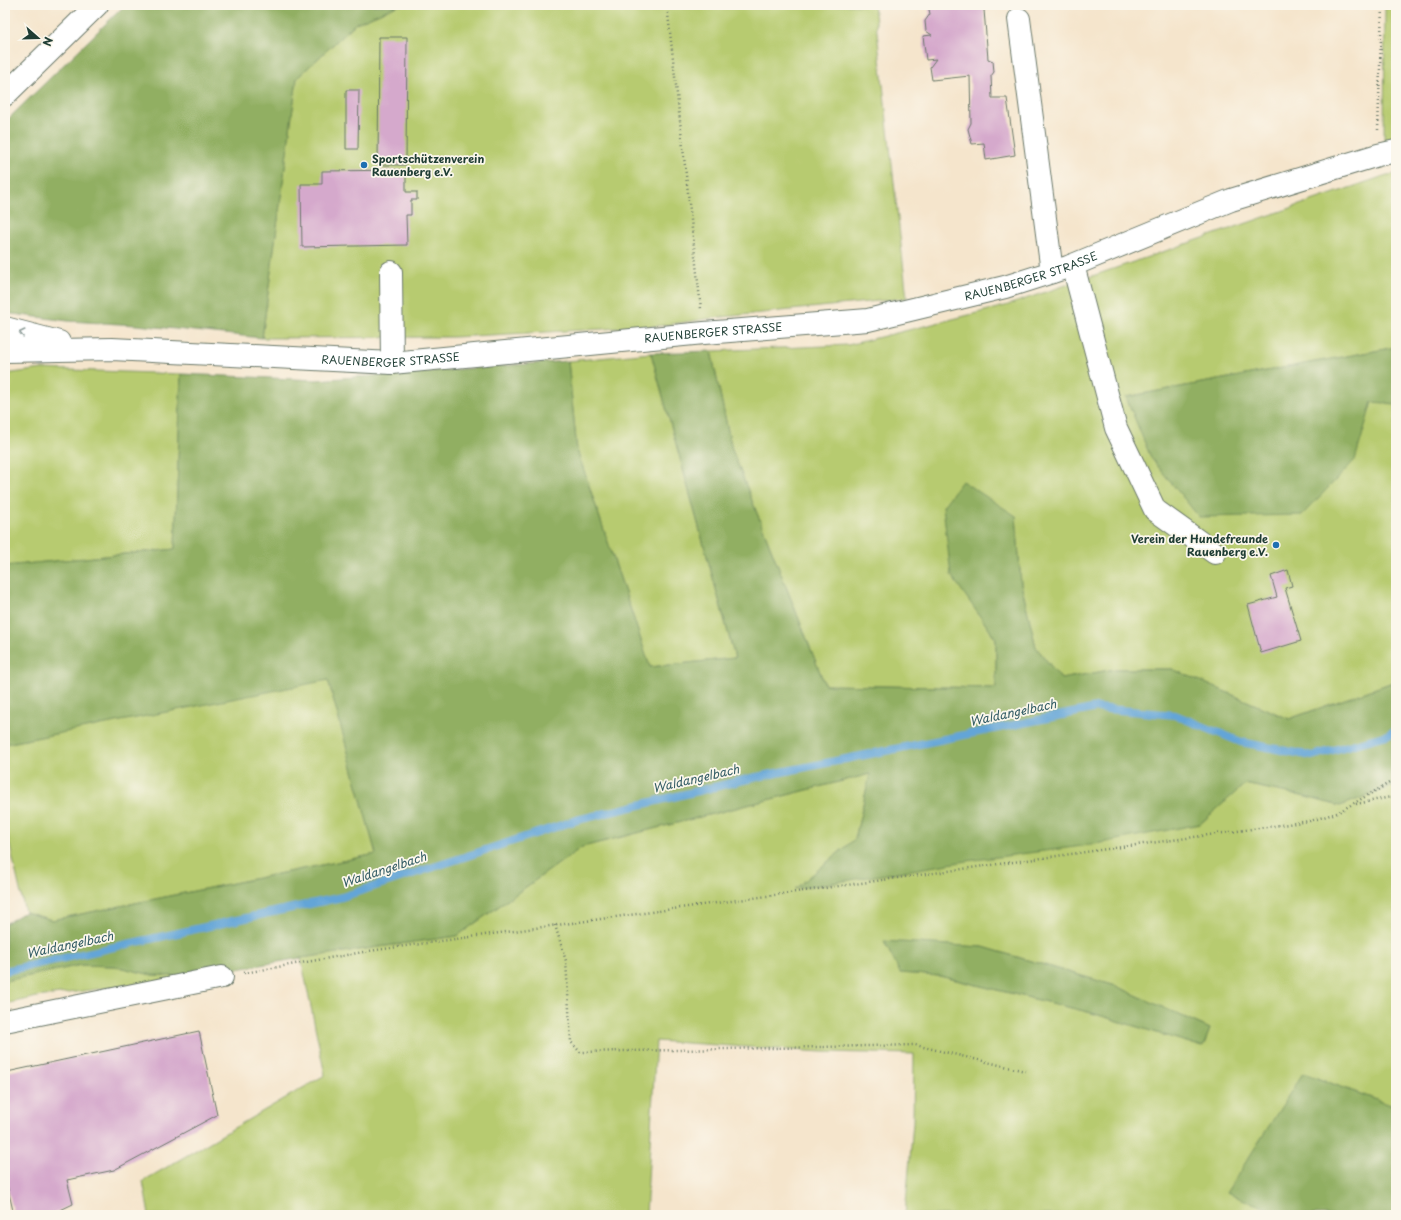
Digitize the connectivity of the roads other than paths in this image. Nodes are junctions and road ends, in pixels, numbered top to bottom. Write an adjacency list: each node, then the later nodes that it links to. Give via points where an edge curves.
1 (97, 5): 3 (street)
2 (1019, 19): 7 (street)
3 (5, 94)
4 (1387, 153): 5 (street, RAUENBERGER STRASSE, via 1231,200)
5 (1073, 265): 7 (street, RAUENBERGER STRASSE); 12 (street, via 1116,428 1155,510)
6 (391, 272): 11 (street)
7 (1052, 272): 11 (street, RAUENBERGER STRASSE, via 1005,287 868,320)
8 (5, 328): 9 (street, one-way to 8)
9 (87, 349): 10 (street, RAUENBERGER STRASSE); 11 (street, RAUENBERGER STRASSE)
10 (5, 351)
11 (392, 362)
12 (1215, 553)
13 (222, 977): 14 (street)
14 (5, 1021)

